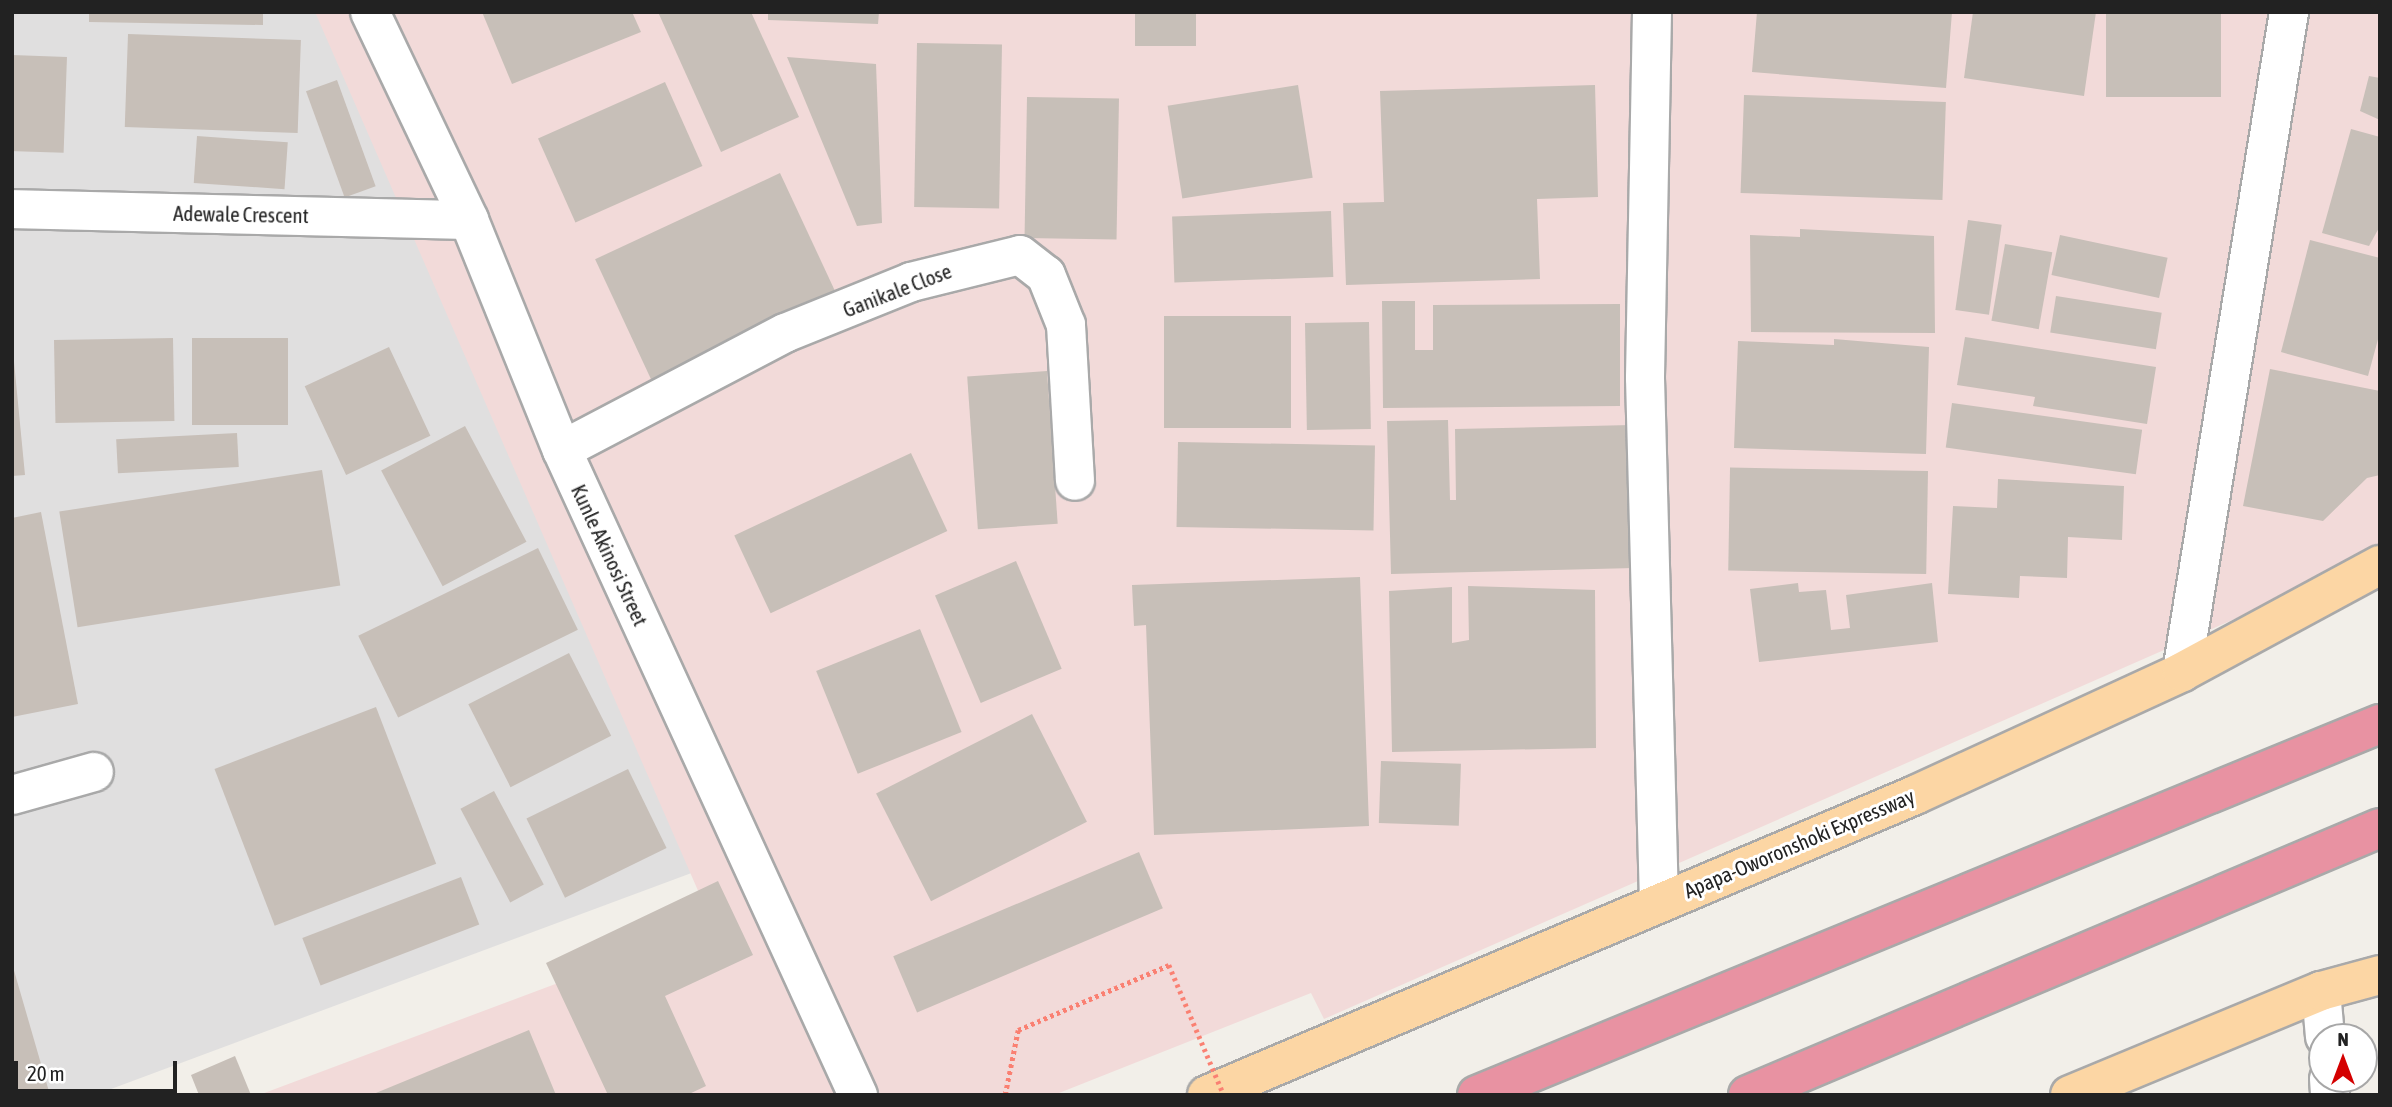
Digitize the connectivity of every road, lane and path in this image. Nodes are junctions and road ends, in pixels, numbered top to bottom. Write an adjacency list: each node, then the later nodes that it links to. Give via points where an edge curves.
1 (370, 12): 5 (street, Kunle Akinosi Street)
2 (1652, 12): 14 (street, via 1645,379)
3 (2289, 12): 9 (street)
4 (12, 209): 5 (street, Adewale Crescent)
5 (469, 219): 6 (street, Kunle Akinosi Street)
6 (562, 450): 7 (street, Ganikale Close, via 785,333 911,282 1020,255 1046,275 1066,325); 18 (street, Kunle Akinosi Street)
7 (1075, 481)
8 (2380, 565): 9 (main road, Apapa-Oworonshoki Expressway)
9 (2182, 672): 14 (main road, Apapa-Oworonshoki Expressway, via 1915,795)
10 (2380, 724): 22 (highway)
11 (94, 772): 12 (street)
12 (12, 795)
13 (2380, 828): 23 (highway)
14 (1659, 901): 20 (main road, Apapa-Oworonshoki Expressway)
15 (2380, 975): 16 (main road)
16 (2321, 991): 17 (street); 24 (main road)
17 (2324, 1023)
18 (859, 1095)
19 (1005, 1095): 21 (path, bridge, via 1018,1030 1169,965)
20 (1207, 1095)
21 (1224, 1095)
22 (1477, 1095)
23 (1748, 1095)
24 (2070, 1095)

